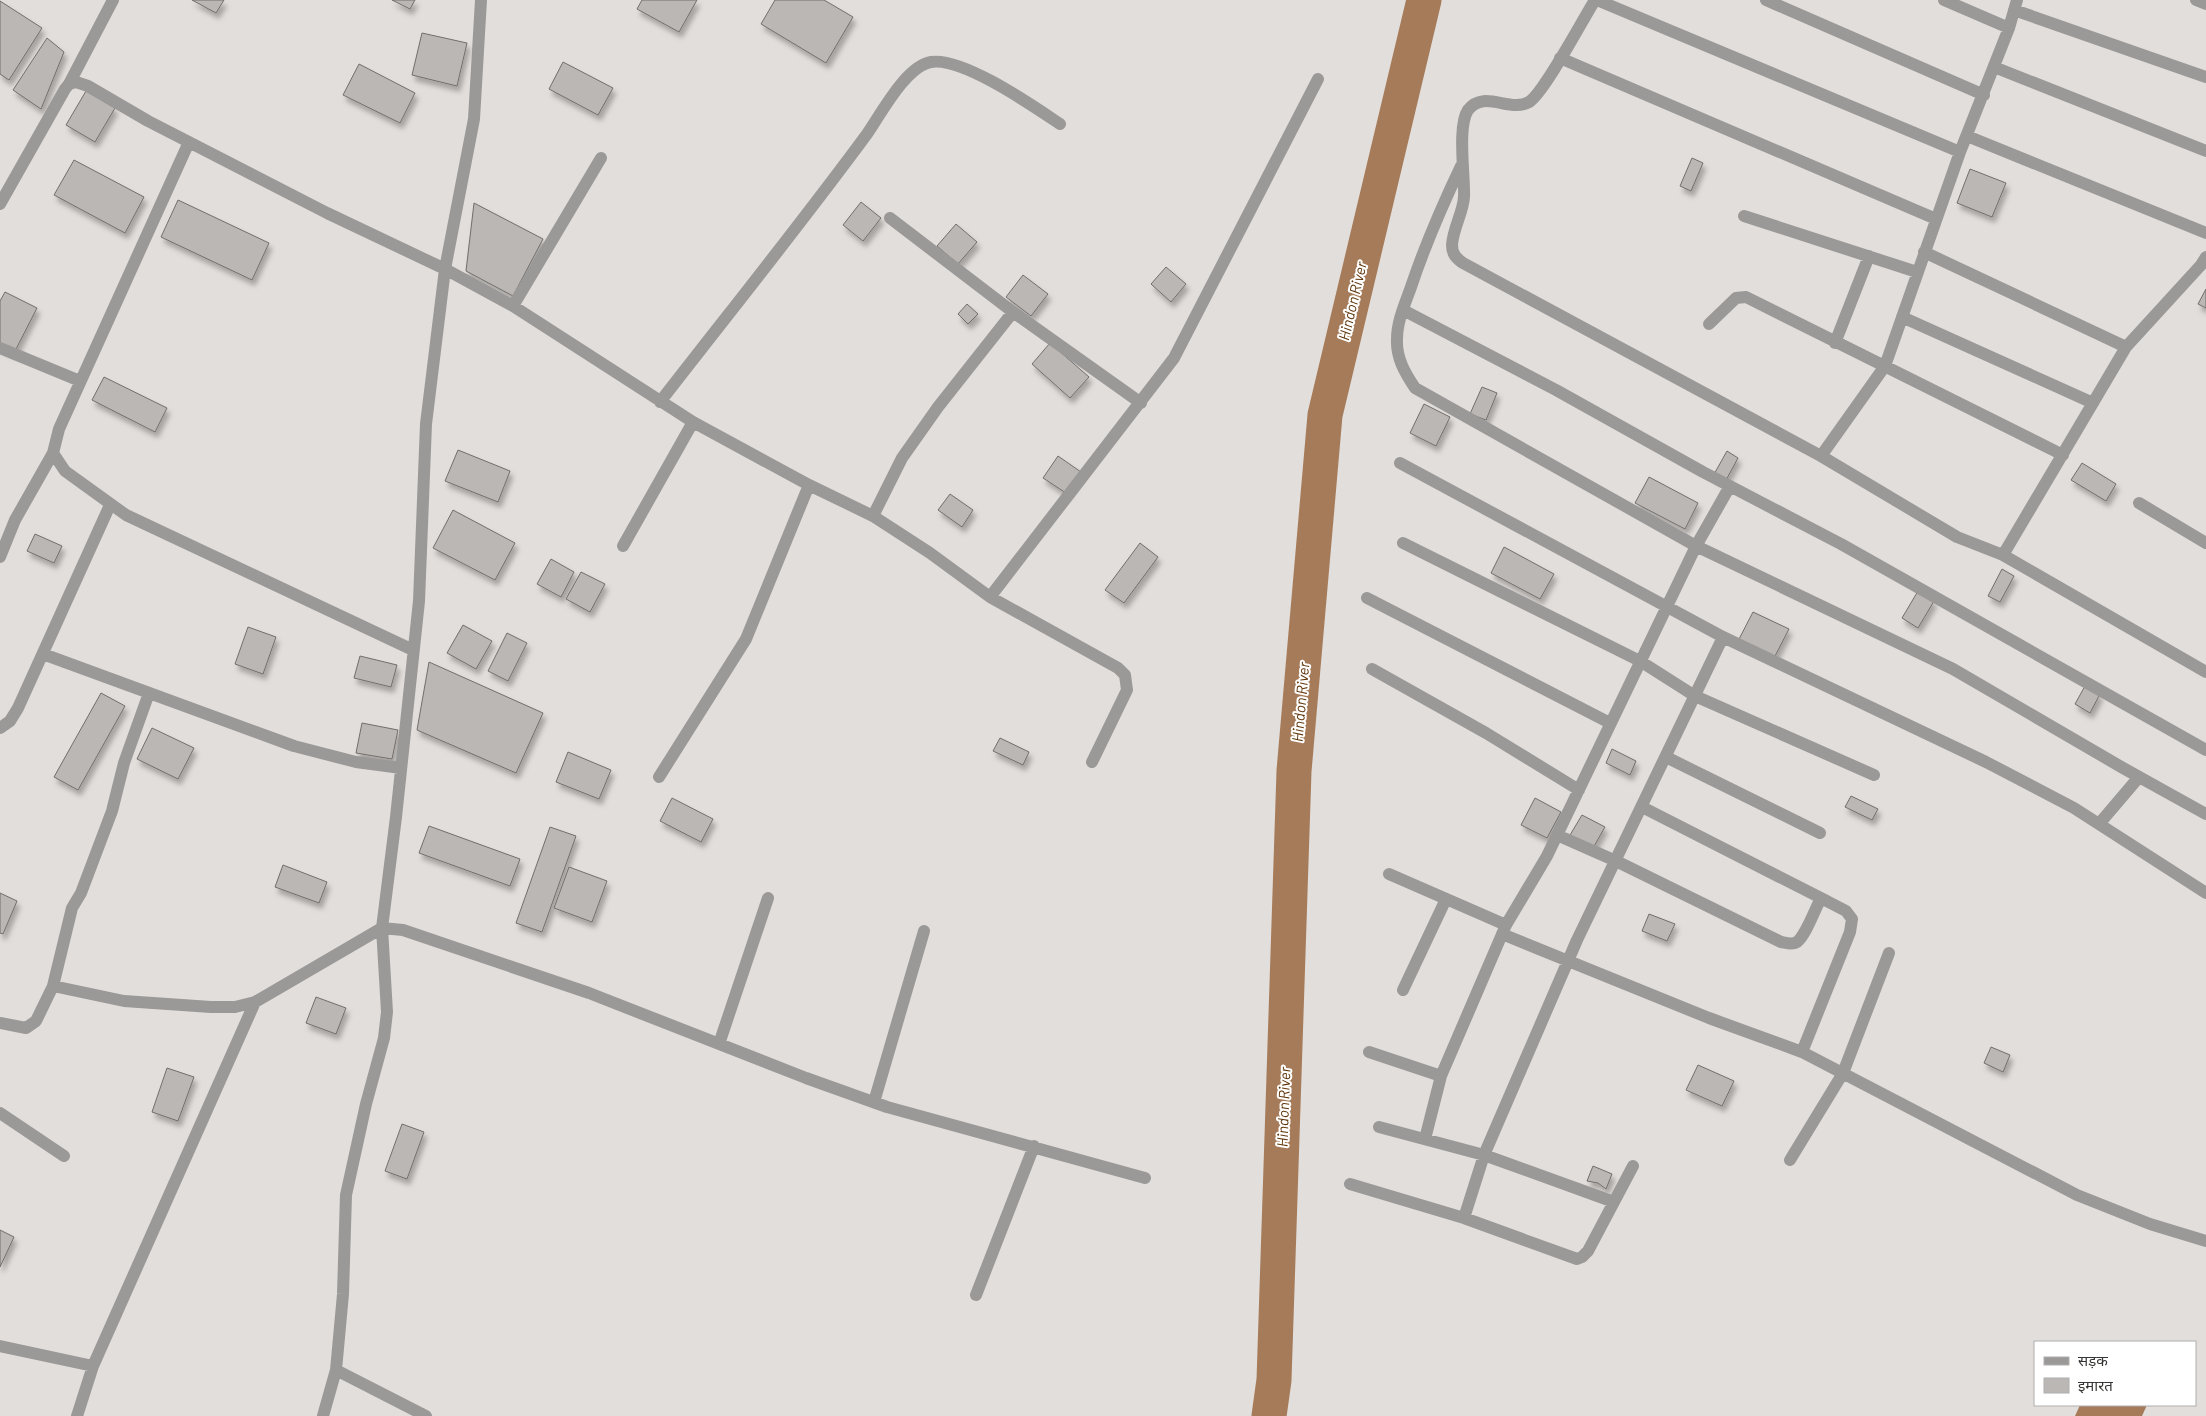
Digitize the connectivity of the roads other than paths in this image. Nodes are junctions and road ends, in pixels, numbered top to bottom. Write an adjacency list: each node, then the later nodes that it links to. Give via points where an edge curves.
1 (113, 0): 14 (street)
2 (481, 0): 31 (street, via 474,120)
3 (1596, 0): 10 (street); 20 (street)
4 (1766, 0): 15 (street)
5 (1944, 0): 9 (street)
6 (2196, 0): 7 (street)
7 (2206, 4)
8 (2015, 5): 9 (street); 12 (street)
9 (2009, 28): 11 (street)
10 (1560, 58): 22 (street, via 1532,101 1514,106 1478,102 1468,111 1463,123); 26 (street)
11 (1994, 67): 15 (street); 19 (street)
12 (2206, 77)
13 (1318, 79): 44 (street, via 1174,358)
14 (69, 84): 18 (street, via 76,82 88,86); 23 (street)
15 (1984, 95): 17 (street)
16 (1060, 124): 43 (street, via 978,75 956,66 933,62 920,65)
17 (1967, 136): 20 (street); 27 (street)
18 (189, 142): 31 (street); 42 (street)
19 (2206, 151)
20 (1960, 152): 26 (street)
21 (601, 158): 33 (street)
22 (1463, 162): 34 (street, via 1429,236); 49 (street, via 1464,195 1452,245 1454,256)
23 (0, 204)
24 (1744, 216): 29 (street)
25 (890, 218): 35 (street)
26 (1936, 220): 28 (street)
27 (2206, 233)
28 (1924, 252): 32 (street); 39 (street)
29 (1869, 256): 32 (street); 38 (street)
30 (2206, 257): 39 (street)
31 (445, 269): 33 (street); 66 (street, via 426,424 419,601)
32 (1917, 272): 36 (street)
33 (513, 306): 43 (street)
34 (1402, 310): 52 (street); 59 (street, via 1396,340 1398,358 1415,388)
35 (1012, 312): 44 (street); 55 (street, via 902,458)
36 (1902, 317): 41 (street); 45 (street)
37 (1709, 324): 38 (street, via 1741,296)
38 (1835, 343): 41 (street)
39 (2126, 347): 45 (street)
40 (0, 348): 42 (street)
41 (1884, 366): 48 (street); 49 (street)
42 (80, 381): 47 (street, via 59,429)
43 (660, 402): 46 (street)
44 (1141, 403): 62 (street)
45 (2093, 403): 48 (street)
46 (694, 422): 51 (street); 58 (street)
47 (54, 453): 54 (street, via 65,471); 61 (street, via 31,489)
48 (2063, 454): 60 (street)
49 (1821, 456): 60 (street, via 1957,537)
50 (1400, 463): 64 (street)
51 (810, 485): 55 (street); 80 (street, via 746,640)
52 (1730, 486): 59 (street); 75 (street, via 1841,544)
53 (2139, 503): 57 (street)
54 (110, 505): 66 (street); 67 (street)
55 (872, 516): 62 (street)
56 (1403, 543): 68 (street)
57 (2206, 544)
58 (623, 546)
59 (1696, 546): 64 (street); 81 (street, via 1953,669)
60 (2004, 555): 70 (street)
61 (0, 557)
62 (990, 597): 77 (street, via 1118,668 1124,675 1126,690)
63 (1367, 598): 73 (street)
64 (1668, 606): 65 (street); 68 (street)
65 (1723, 638): 72 (street); 85 (street, via 1986,762)
66 (413, 650): 78 (street)
67 (43, 654): 71 (street); 74 (street, via 18,708 10,721)
68 (1640, 661): 72 (street); 73 (street)
69 (1372, 669): 82 (street)
70 (2206, 672)
71 (149, 693): 78 (street, via 294,746 356,762); 99 (street, via 124,763 112,811 81,893 72,908)
72 (1695, 696): 76 (street); 79 (street)
73 (1610, 723): 82 (street)
74 (0, 728)
75 (2206, 750)
76 (1666, 757): 83 (street); 86 (street)
77 (1092, 762)
78 (401, 768): 94 (street)
79 (1874, 774)
80 (659, 777)
81 (2139, 777): 84 (street); 85 (street)
82 (1579, 790): 87 (street)
83 (1642, 807): 88 (street); 92 (street)
84 (2206, 814)
85 (2099, 824): 90 (street)
86 (1820, 833)
87 (1557, 835): 88 (street); 95 (street)
88 (1616, 861): 92 (street, via 1790,944 1801,937); 98 (street)
89 (1389, 874): 93 (street)
90 (2206, 892)
91 (768, 898): 103 (street)
92 (1821, 898): 105 (street, via 1846,911 1852,919 1850,932)
93 (1446, 899): 95 (street); 100 (street)
94 (382, 928): 101 (street); 103 (street, via 403,930 589,993); 125 (street, via 387,1012 384,1038 346,1194 343,1294)
95 (1504, 929): 98 (street); 107 (street)
96 (924, 931): 108 (street)
97 (1889, 953): 106 (street)
98 (1568, 960): 105 (street); 113 (street)
99 (53, 986): 101 (street, via 133,1002 212,1007 235,1007); 102 (street, via 36,1021 26,1028)
100 (1402, 990)
101 (255, 1002): 124 (street)
102 (0, 1023)
103 (719, 1044): 108 (street)
104 (1369, 1052): 107 (street)
105 (1802, 1052): 106 (street)
106 (1843, 1073): 115 (street); 121 (street, via 2077,1195 2150,1224)
107 (1441, 1076): 111 (street)
108 (874, 1102): 112 (street)
109 (0, 1114): 114 (street)
110 (1379, 1127): 111 (street)
111 (1425, 1139): 113 (street)
112 (1034, 1146): 117 (street); 122 (street)
113 (1484, 1154): 119 (street); 120 (street)
114 (64, 1156)
115 (1790, 1160)
116 (1633, 1166): 119 (street)
117 (1145, 1178)
118 (1350, 1184): 120 (street)
119 (1614, 1202): 120 (street, via 1588,1251 1577,1259)
120 (1464, 1218)
121 (2206, 1240)
122 (976, 1294)
123 (0, 1346): 124 (street)
124 (93, 1366): 126 (street)
125 (336, 1370): 127 (street); 128 (street)
126 (77, 1416)
127 (323, 1416)
128 (426, 1416)

